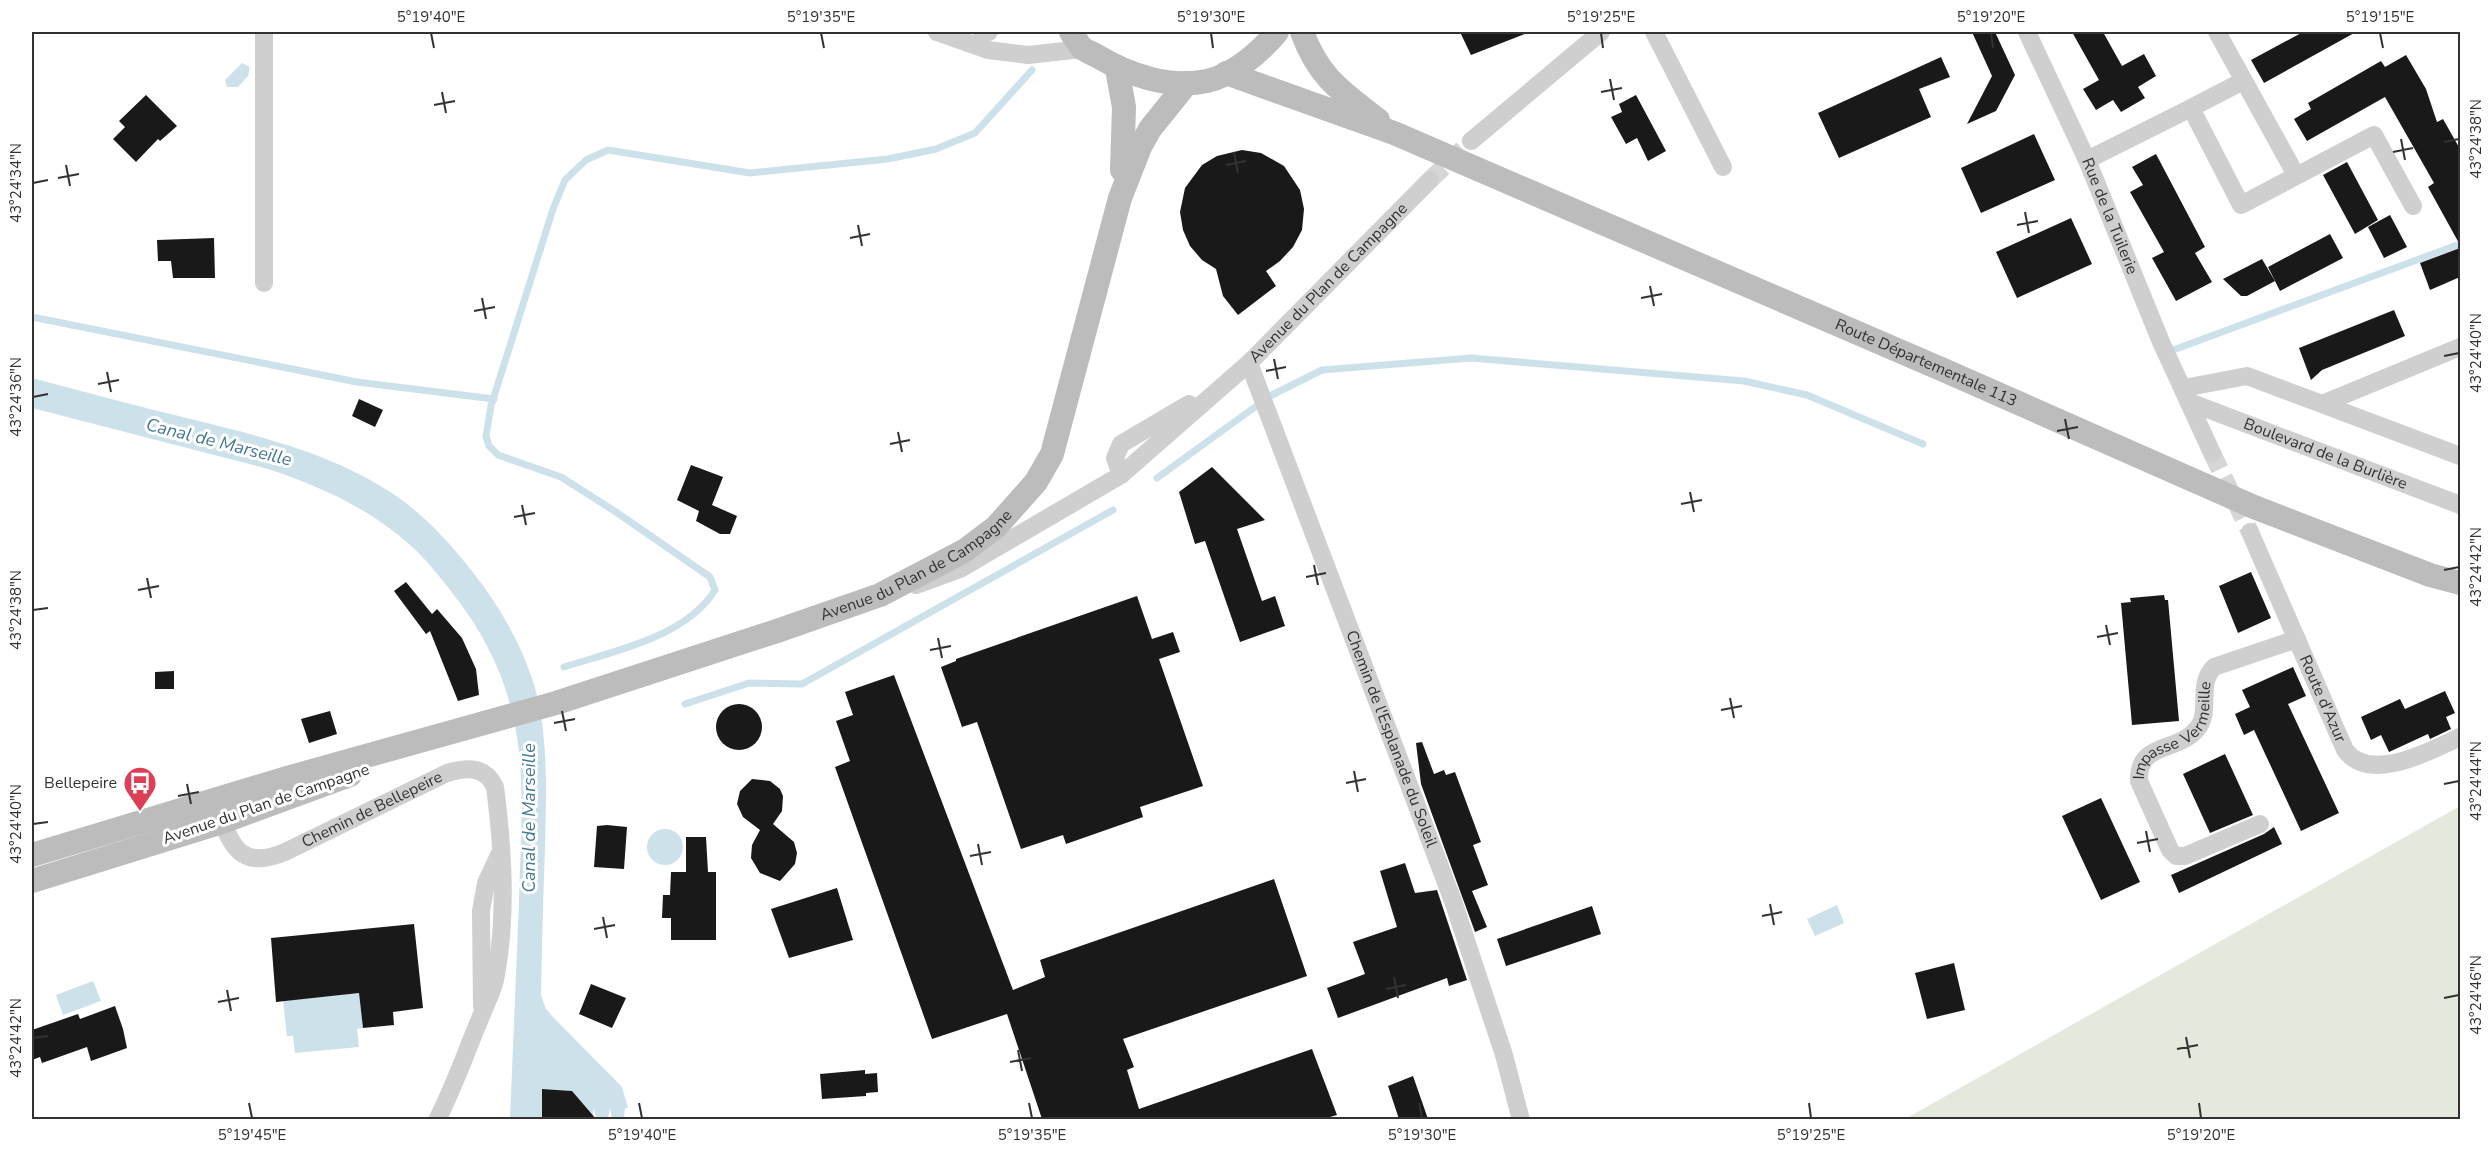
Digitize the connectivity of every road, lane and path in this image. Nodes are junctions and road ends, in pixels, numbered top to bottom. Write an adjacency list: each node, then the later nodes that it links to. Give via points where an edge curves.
1 (264, 32): 25 (street)
2 (937, 32): 11 (street, via 988,50 1028,55)
3 (982, 32): 4 (street)
4 (989, 32)
5 (1277, 32): 13 (main road, via 1254,56)
6 (1302, 32): 17 (main road, Route Départementale 113, via 1309,51 1330,82)
7 (1601, 32): 18 (street)
8 (1654, 32): 20 (street)
9 (2027, 32): 19 (street, Rue de la Tuilerie)
10 (2217, 32): 14 (street)
11 (1077, 40): 12 (main road)
12 (1117, 69): 15 (main road, via 1149,79); 23 (main road, Avenue du Plan de Campagne, via 1125,131)
13 (1226, 73): 15 (main road, via 1208,81); 17 (main road, Route Départementale 113)
14 (2243, 81): 16 (street); 21 (street)
15 (1187, 83): 23 (main road, Avenue du Plan de Campagne, via 1150,129)
16 (2191, 108): 19 (street); 21 (street, via 2241,205)
17 (1394, 133): 34 (main road, Route Départementale 113, via 2254,507)
18 (1471, 141)
19 (2087, 160): 28 (street, Rue de la Tuilerie)
20 (1723, 167)
21 (2296, 175): 24 (street, via 2374,135)
22 (1430, 180): 27 (street, Avenue du Plan de Campagne)
23 (1120, 198): 35 (main road, Avenue du Plan de Campagne, via 1052,454 1036,482 996,527 964,550)
24 (2413, 206)
25 (264, 283)
26 (2460, 347): 29 (street)
27 (1249, 363): 35 (street, Avenue du Plan de Campagne, via 1223,385 1121,444 1115,458 1121,476 960,569); 43 (street, Chemin de l'Esplanade du Soleil, via 1453,901)
28 (2186, 395): 29 (street, via 2247,376); 30 (street, Rue de la Tuilerie); 32 (street, Boulevard de la Burlière)
29 (2322, 404): 31 (street)
30 (2212, 453)
31 (2460, 456)
32 (2460, 505)
33 (2250, 532): 36 (street, Route d'Azur)
34 (2460, 583)
35 (880, 595): 38 (main road, Avenue du Plan de Campagne, via 542,707 286,778)
36 (2297, 639): 37 (street, Route d'Azur, via 2352,759 2379,765 2402,761); 39 (street, Impasse Vermeille, via 2214,667 2204,686 2199,728 2188,739 2149,754 2138,769 2139,781 2176,856 2185,856)
37 (2460, 737)
38 (219, 811): 40 (main road, Avenue du Plan de Campagne); 41 (main road, Avenue du Plan de Campagne); 42 (street, Chemin de Bellepeire, via 229,838 242,855 261,860 447,773 472,769 487,774 495,787 503,848 496,975)
39 (2260, 824)
40 (32, 855)
41 (32, 881)
42 (437, 1119)
43 (1521, 1119)

